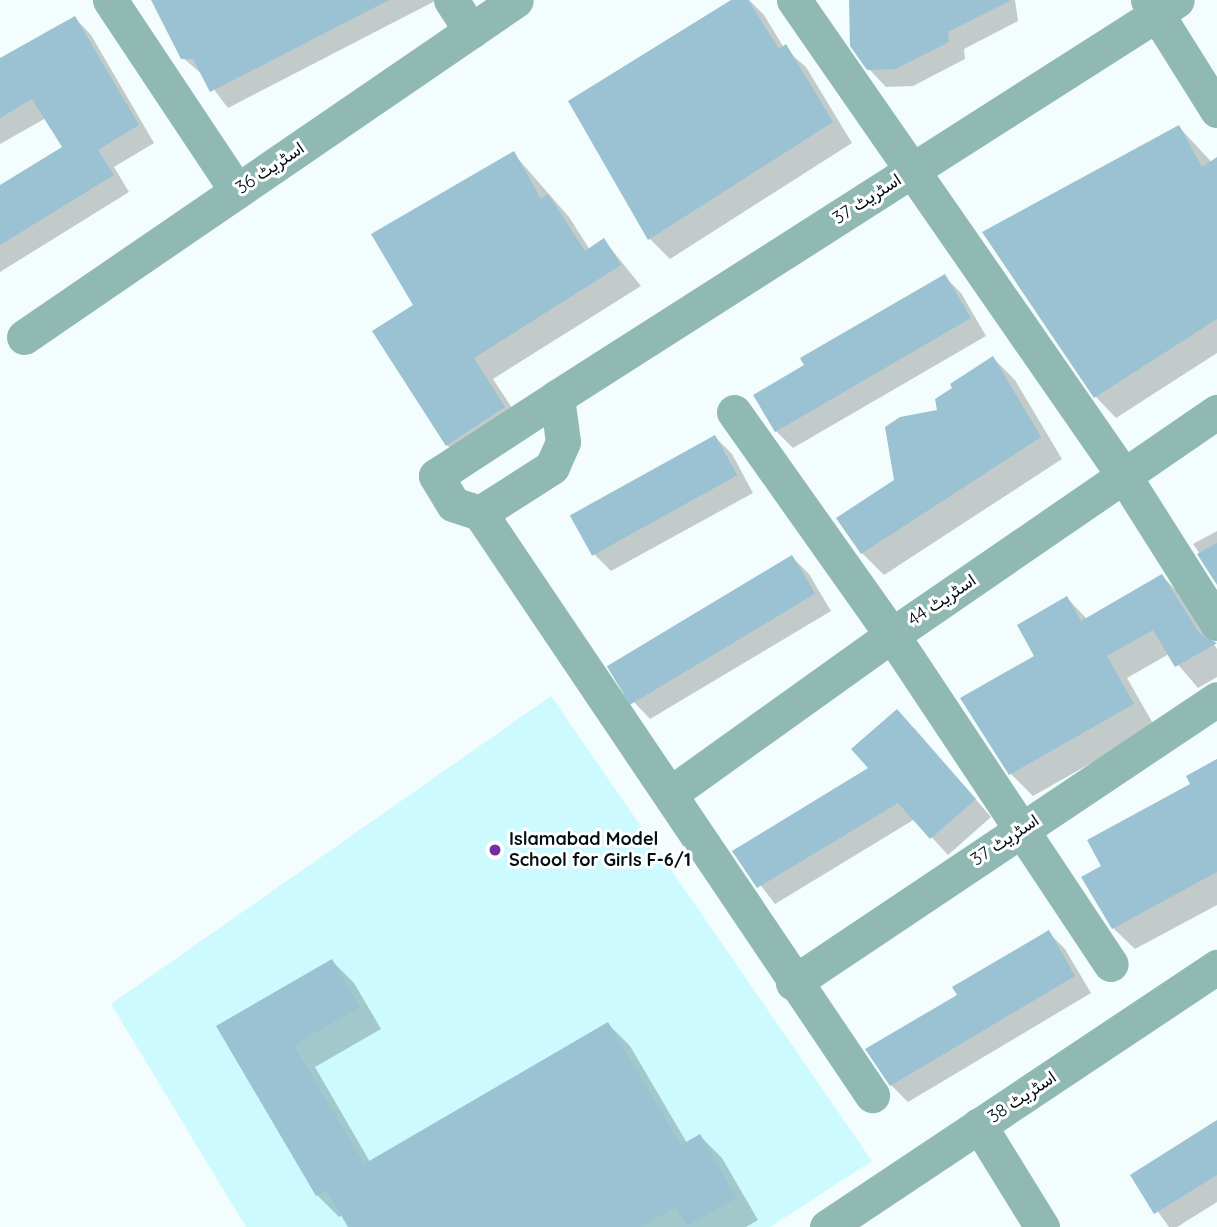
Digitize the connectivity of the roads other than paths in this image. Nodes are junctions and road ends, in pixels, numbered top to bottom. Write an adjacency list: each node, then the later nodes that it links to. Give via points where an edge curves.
1 (110, 0): 9 (street)
2 (451, 0): 6 (street)
3 (516, 0): 6 (street, اسٹریٹ 36)
4 (793, 0): 8 (street)
5 (1160, 5): 7 (street); 8 (street, اسٹریٹ 37)
6 (471, 31): 9 (street, اسٹریٹ 36)
7 (1217, 110)
8 (911, 171): 11 (street, اسٹریٹ 37); 14 (street)
9 (237, 191): 10 (street, اسٹریٹ 36)
10 (24, 337)
11 (557, 397): 15 (street, via 563,442 552,467); 15 (street, اسٹریٹ 37, via 436,475 453,504)
12 (734, 412): 17 (street)
13 (1217, 412): 14 (street, اسٹریٹ 44)
14 (1125, 476): 16 (street); 17 (street, اسٹریٹ 44)
15 (480, 513): 19 (street)
16 (1217, 623)
17 (892, 635): 19 (street, اسٹریٹ 44); 20 (street)
18 (1217, 699): 20 (street, اسٹریٹ 37)
19 (671, 793): 23 (street)
20 (1020, 830): 21 (street); 23 (street, اسٹریٹ 37)
21 (1111, 964)
22 (1217, 967): 25 (street, اسٹریٹ 38)
23 (793, 983): 24 (street)
24 (872, 1095)
25 (979, 1125): 26 (street, اسٹریٹ 38); 27 (street)
26 (827, 1227)
27 (1042, 1227)

